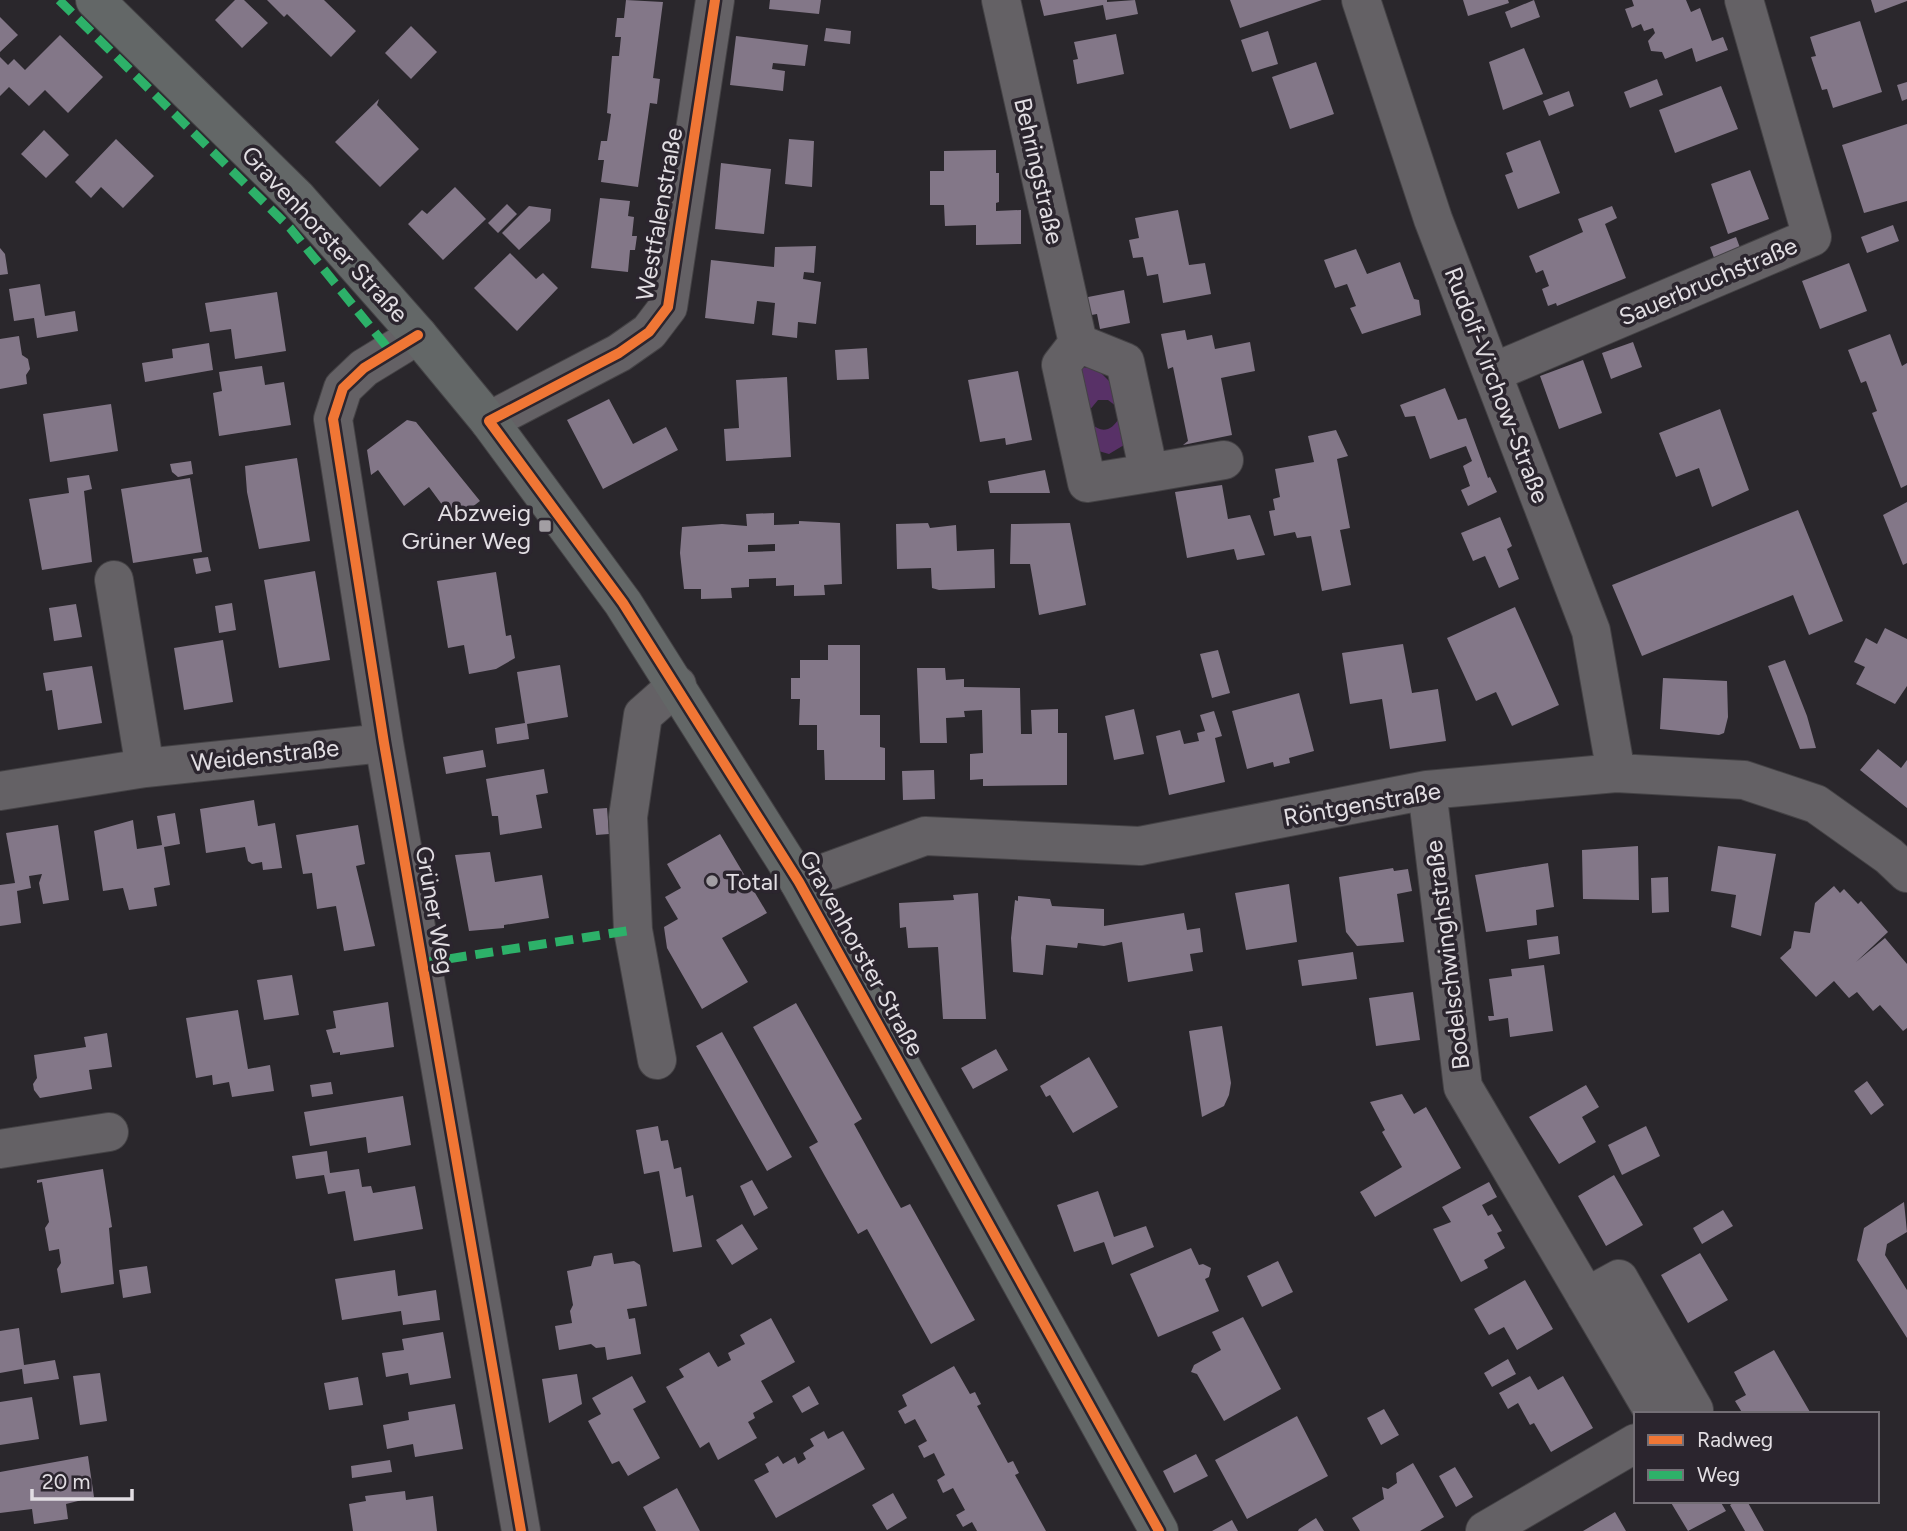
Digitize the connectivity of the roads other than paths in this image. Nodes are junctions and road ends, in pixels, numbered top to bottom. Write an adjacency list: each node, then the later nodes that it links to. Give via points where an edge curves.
1 (95, 0): 6 (main road, Gravenhorster Straße, via 297,198)
2 (715, 0): 9 (street, Westfalenstraße, via 668,307 649,332 619,353)
3 (1000, 0): 7 (street, Behringstraße)
4 (1361, 0): 8 (street, Rudolf-Virchow-Straße, via 1433,219)
5 (1744, 0): 8 (street, Sauerbruchstraße, via 1812,237)
6 (418, 335): 9 (main road, Gravenhorster Straße); 14 (street, Grüner Weg, via 364,368 343,388 333,419)
7 (1078, 343): 11 (street, via 1125,362); 11 (street, via 1062,365 1087,483)
8 (1494, 372): 16 (street, Rudolf-Virchow-Straße, via 1591,631)
9 (489, 421): 13 (main road, Gravenhorster Straße, via 623,603)
10 (1224, 460): 11 (street)
11 (1149, 473)
12 (114, 580): 15 (street)
13 (677, 685): 20 (main road, Gravenhorster Straße); 21 (street, via 643,715 628,817 633,930)
14 (384, 743): 15 (street, Weidenstraße); 28 (street, Grüner Weg)
15 (145, 768): 18 (street, Weidenstraße)
16 (1616, 773): 17 (street, Röntgenstraße); 19 (street, Röntgenstraße, via 1744,780 1816,804)
17 (1427, 790): 20 (street, Röntgenstraße, via 1140,846 925,836); 24 (street, Bodelschwinghstraße, via 1463,1087)
18 (0, 791)
19 (1907, 873)
20 (799, 882): 29 (main road, Gravenhorster Straße)
21 (657, 1060)
22 (109, 1132): 23 (street)
23 (0, 1149)
24 (1586, 1297): 25 (street, Bodelschwinghstraße); 26 (street, via 1619,1279 1694,1410)
25 (1654, 1412)
26 (1690, 1412)
27 (1634, 1444): 30 (street)
28 (520, 1531)
29 (1159, 1531)
30 (1485, 1531)

